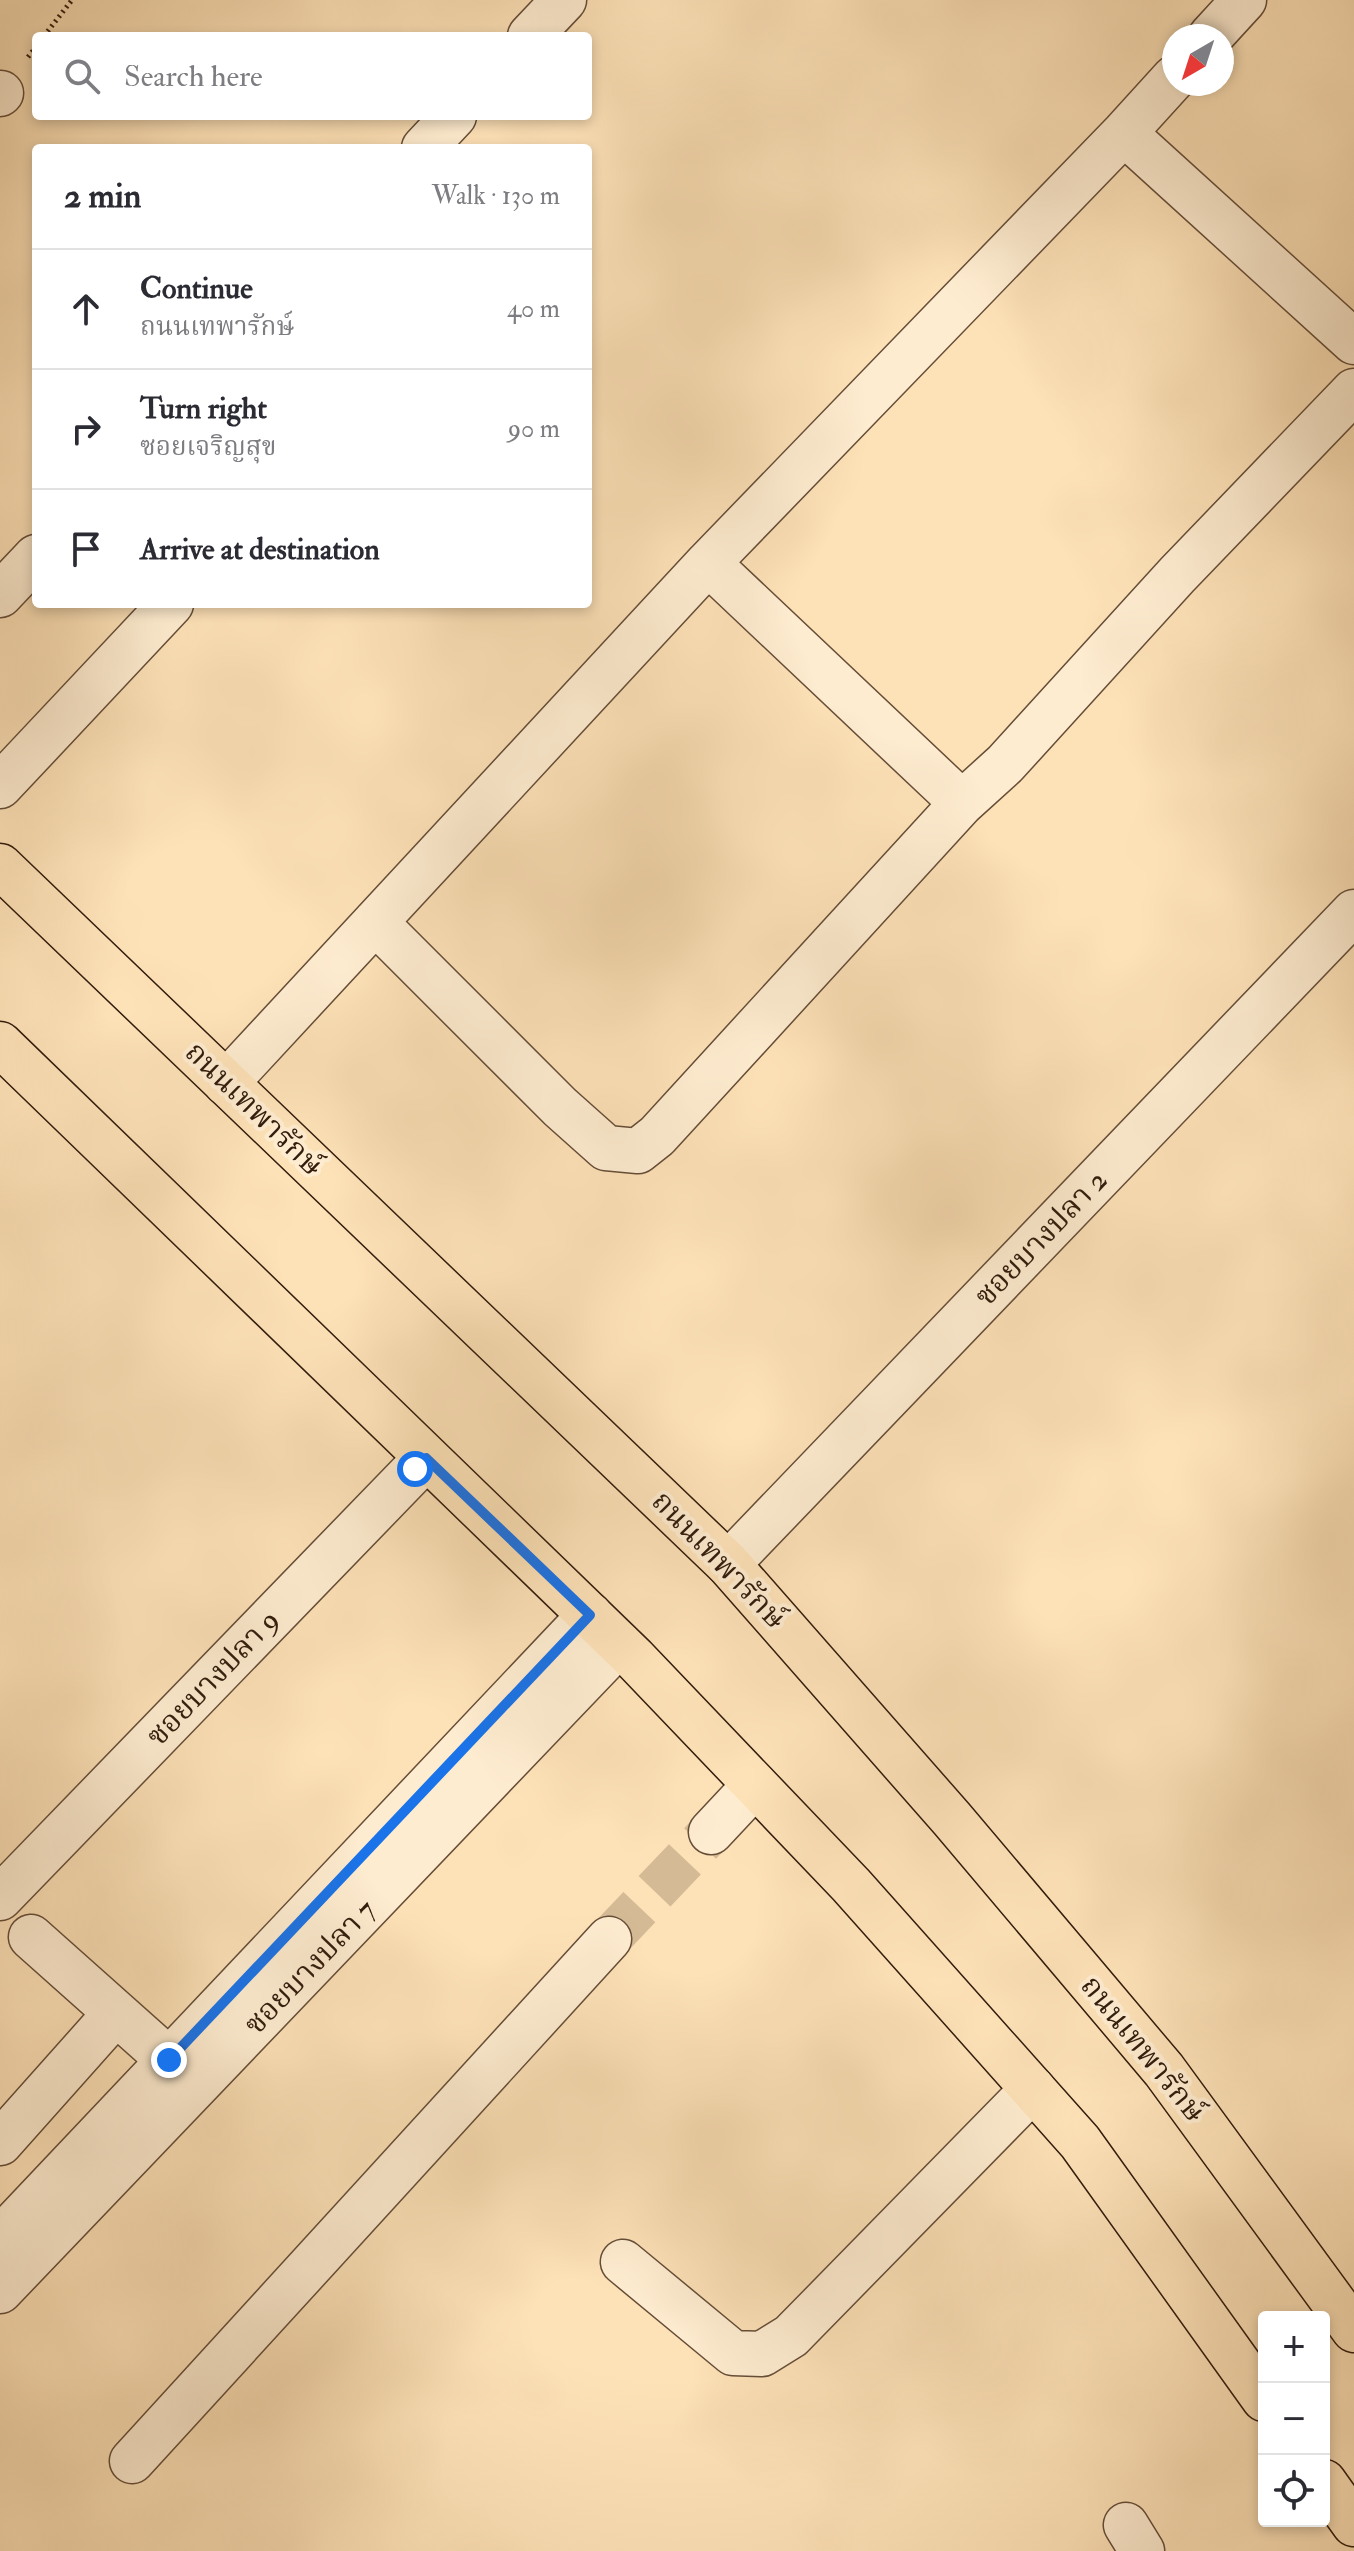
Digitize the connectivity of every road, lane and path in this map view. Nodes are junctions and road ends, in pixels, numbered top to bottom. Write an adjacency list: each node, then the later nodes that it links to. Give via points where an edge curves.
1 (72, 0): 5 (path)
2 (564, 0): 6 (street)
3 (1244, 0): 4 (street)
4 (1222, 24)
5 (47, 32)
6 (534, 32)
7 (1162, 91): 9 (street)
8 (450, 120): 10 (street)
9 (1124, 133): 11 (street); 14 (street)
10 (428, 144)
11 (1354, 342)
12 (1354, 391): 18 (street, via 1005,764)
13 (32, 561): 15 (street)
14 (708, 563): 18 (street); 21 (street)
15 (0, 595)
16 (167, 608): 17 (street)
17 (0, 786)
18 (962, 803): 21 (street, via 638,1151 606,1148)
19 (0, 866): 23 (main road, ถนนเทพารักษ์)
20 (1354, 912): 25 (street, ซอยบางปลา 2)
21 (375, 922): 23 (street)
22 (0, 1044): 24 (main road)
23 (226, 1083): 25 (main road, ถนนเทพารักษ์)
24 (426, 1458): 26 (main road); 29 (street, ซอยบางปลา 9)
25 (728, 1564): 39 (main road, ถนนเทพารักษ์, via 1164,2070)
26 (604, 1629): 27 (main road); 33 (street); 38 (street, ซอยบางปลา 7)
27 (755, 1785): 28 (street); 34 (main road)
28 (711, 1832)
29 (0, 1898)
30 (31, 1937): 32 (street)
31 (609, 1939): 41 (street)
32 (115, 2014): 33 (street); 35 (street)
33 (169, 2060): 36 (street)
34 (1033, 2089): 37 (street, via 791,2336 762,2354 733,2353); 40 (main road, via 1080,2142)
35 (0, 2143)
36 (0, 2239)
37 (623, 2262)
38 (0, 2291)
39 (1354, 2330)
40 (1258, 2391)
41 (132, 2461)
42 (1330, 2490): 43 (main road)
43 (1354, 2524)

